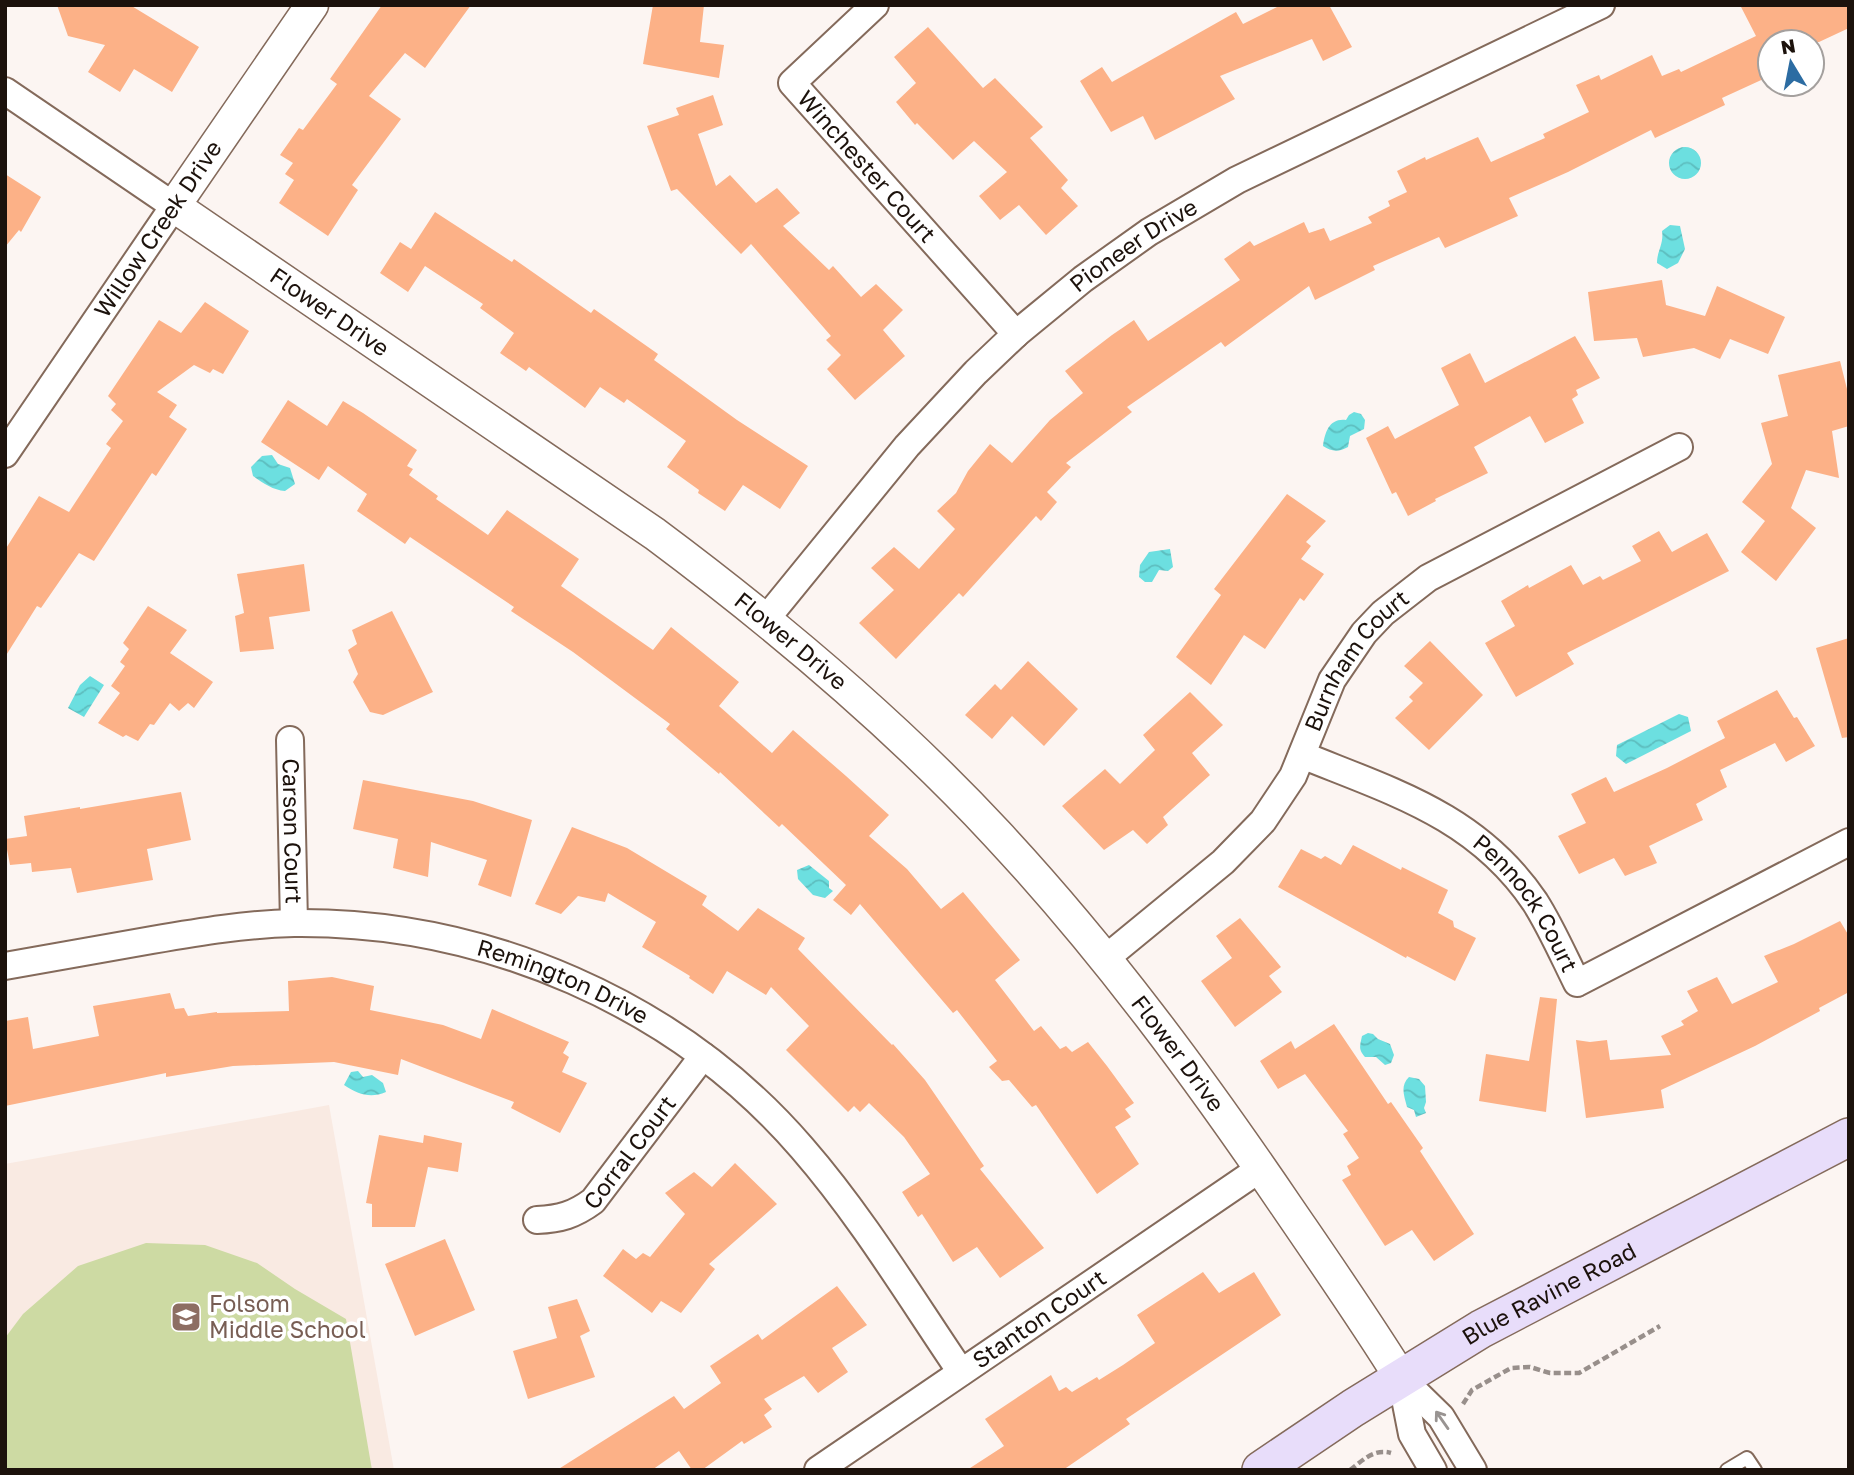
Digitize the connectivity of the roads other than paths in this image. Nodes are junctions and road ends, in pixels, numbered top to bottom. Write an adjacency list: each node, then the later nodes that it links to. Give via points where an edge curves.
1 (312, 5): 5 (street, Willow Creek Drive)
2 (875, 5): 6 (street, Winchester Court, via 793,83)
3 (1601, 5): 6 (street, Pioneer Drive, via 1237,180 1149,232)
4 (5, 91): 5 (street, Flower Drive)
5 (174, 206): 8 (street, Willow Creek Drive); 9 (street, Flower Drive, via 655,534)
6 (1016, 334): 9 (street, Pioneer Drive, via 907,446)
7 (1679, 447): 11 (street, Burnham Court, via 1405,594 1347,656 1332,680)
8 (5, 454)
9 (765, 619): 14 (street, Flower Drive, via 939,775)
10 (290, 740): 13 (street, Carson Court)
11 (1302, 755): 12 (street, Pennock Court, via 1411,800 1480,841 1514,874 1536,905 1577,983); 14 (street, Burnham Court, via 1280,798 1245,843)
12 (1849, 842)
13 (293, 923): 15 (street, Remington Drive, via 222,928); 16 (street, Remington Drive, via 429,934 495,951 561,974 622,1004)
14 (1106, 958): 18 (street, Flower Drive)
15 (5, 966)
16 (704, 1056): 19 (street, Corral Court, via 593,1201 562,1219); 20 (street, Remington Drive, via 801,1147 845,1201)
17 (1849, 1137): 21 (main road, Blue Ravine Road, via 1504,1317)
18 (1261, 1168): 20 (street, Stanton Court); 21 (street, Flower Drive)
19 (537, 1220)
20 (961, 1372): 22 (street, Stanton Court)
21 (1401, 1378): 23 (main road, Blue Ravine Road); 24 (street, Flower Drive, via 1412,1434); 25 (street, Flower Drive, one-way to 21, via 1441,1416)
22 (818, 1470)
23 (1261, 1470)
24 (1433, 1470)
25 (1473, 1470)
26 (1727, 1470): 27 (lane, via 1747,1458)
27 (1755, 1470)

